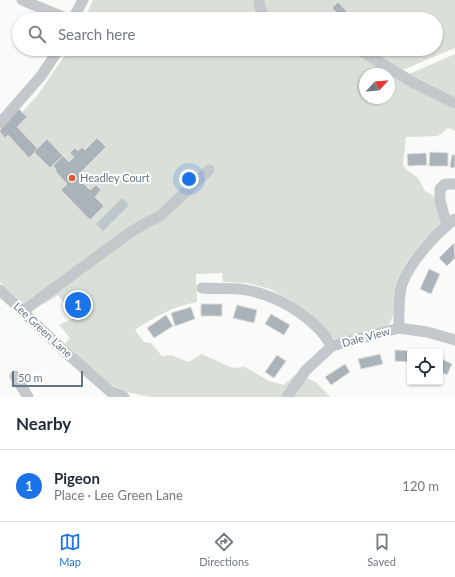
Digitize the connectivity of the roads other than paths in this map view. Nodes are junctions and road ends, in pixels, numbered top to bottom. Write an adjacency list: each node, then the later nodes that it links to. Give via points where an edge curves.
1 (22, 0): 4 (street)
2 (83, 0): 5 (street)
3 (259, 0): 6 (street)
4 (51, 12)
5 (76, 12)
6 (262, 12)
7 (54, 56): 10 (street, via 41,76)
8 (370, 56): 9 (street, via 414,83)
9 (455, 103)
10 (0, 123)
11 (209, 170): 16 (street, via 161,215 132,231)
12 (455, 184): 13 (street, via 444,184 440,189 440,201)
13 (451, 222): 17 (street, Dale View, via 428,244 402,284)
14 (202, 288): 19 (street, Dale View, via 240,289 283,302 317,327)
15 (0, 290): 16 (street, Lee Green Lane)
16 (23, 311): 21 (street, Lee Green Lane)
17 (399, 328): 18 (street, Dale View); 19 (street, Dale View)
18 (455, 340)
19 (332, 346): 24 (street, Dale View, via 306,370)
20 (15, 376): 22 (street)
21 (111, 394): 23 (street, Lee Green Lane)
22 (28, 397)
23 (124, 397)
24 (287, 397)

